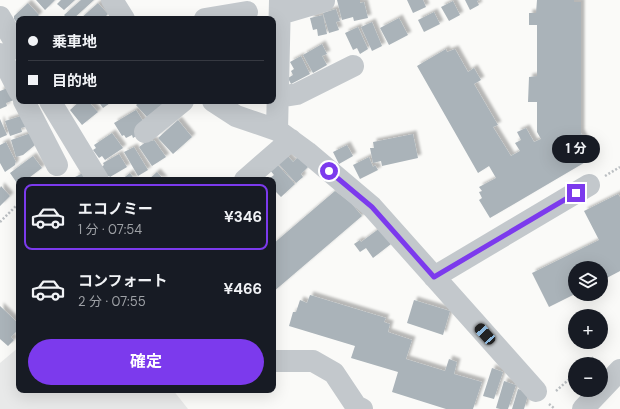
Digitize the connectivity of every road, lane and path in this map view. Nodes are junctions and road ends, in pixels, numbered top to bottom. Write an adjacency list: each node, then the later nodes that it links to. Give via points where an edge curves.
1 (112, 0): 5 (street)
2 (324, 1): 3 (street)
3 (280, 7): 12 (street)
4 (247, 12): 6 (street)
5 (122, 16)
6 (223, 16)
7 (0, 17): 8 (street)
8 (16, 44)
9 (0, 54): 11 (street)
10 (353, 66): 12 (street, via 297,94)
11 (16, 85)
12 (278, 98): 18 (street)
13 (26, 104): 19 (street)
14 (52, 104): 20 (street)
15 (179, 104): 17 (street)
16 (218, 104): 18 (street, via 236,116)
17 (145, 132)
18 (284, 135): 21 (street); 25 (street, via 372,207)
19 (57, 165)
20 (96, 177)
21 (248, 177)
22 (589, 185): 25 (street)
23 (16, 206): 24 (path)
24 (0, 222)
25 (434, 277): 29 (street)
26 (276, 360): 30 (street, via 313,361 334,373 356,406)
27 (620, 370): 31 (street)
28 (568, 378): 29 (path)
29 (544, 393)
30 (362, 409)
31 (583, 409)

